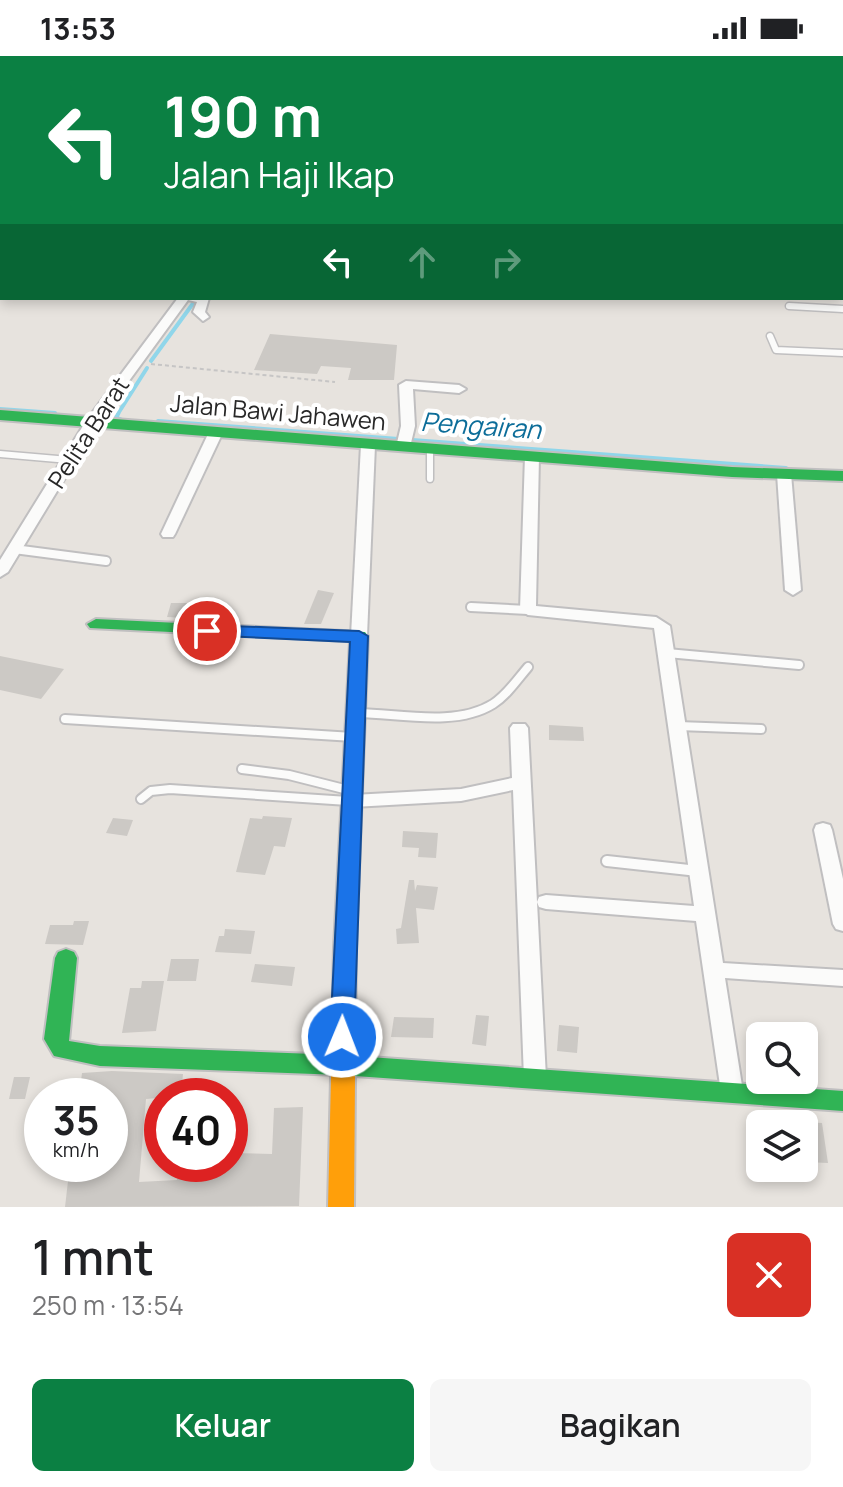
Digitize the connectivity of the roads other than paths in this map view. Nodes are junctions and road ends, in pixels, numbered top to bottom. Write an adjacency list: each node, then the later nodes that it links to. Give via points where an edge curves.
1 (182, 300): 10 (street, Pelita Barat)
2 (204, 300): 5 (street, via 199,312)
3 (789, 306): 4 (lane)
4 (843, 309)
5 (203, 317)
6 (770, 336): 7 (lane, via 776,350)
7 (843, 353)
8 (459, 389): 13 (street, via 406,385)
9 (0, 415): 10 (street, Jalan Bawi Jahawen)
10 (93, 421): 11 (street, Jalan Bawi Jahawen); 17 (street, Pelita Barat)
11 (216, 432): 12 (street, Jalan Bawi Jahawen); 21 (street)
12 (368, 445): 13 (street, Jalan Bawi Jahawen); 29 (street)
13 (403, 447): 14 (street, Jalan Bawi Jahawen)
14 (430, 449): 16 (street, Jalan Bawi Jahawen); 20 (lane)
15 (0, 454): 17 (lane)
16 (532, 456): 18 (street, Jalan Bawi Jahawen); 27 (street)
17 (69, 460): 22 (street, Pelita Barat)
18 (784, 474): 19 (street, Jalan Bawi Jahawen); 25 (street)
19 (843, 476)
20 (430, 479)
21 (168, 534)
22 (9, 551): 23 (lane); 24 (street, Pelita Barat)
23 (106, 561)
24 (0, 572)
25 (793, 590)
26 (471, 607): 27 (lane)
27 (528, 610): 30 (street, via 658,622)
28 (96, 624): 29 (street)
29 (359, 636): 33 (street)
30 (666, 653): 31 (lane); 35 (street)
31 (799, 665)
32 (528, 667): 33 (lane, via 489,706 465,714)
33 (355, 713): 38 (street)
34 (65, 719): 38 (lane)
35 (677, 726): 37 (lane); 45 (street)
36 (519, 728): 40 (street)
37 (761, 729)
38 (354, 737): 41 (street)
39 (242, 769): 41 (lane, via 289,775)
40 (520, 782): 41 (street, via 461,795); 53 (street)
41 (353, 796): 42 (lane, via 170,789 151,791); 52 (street)
42 (141, 799)
43 (823, 830): 48 (street)
44 (607, 861): 45 (lane)
45 (699, 871): 47 (street)
46 (546, 902): 47 (street)
47 (706, 914): 50 (street)
48 (843, 924)
49 (66, 958): 52 (street, via 56,1039 62,1049 100,1056)
50 (714, 970): 51 (street); 54 (street)
51 (843, 978)
52 (341, 1065): 53 (street); 56 (street)
53 (535, 1078): 54 (street)
54 (732, 1092): 55 (street)
55 (843, 1101)
56 (341, 1207)

